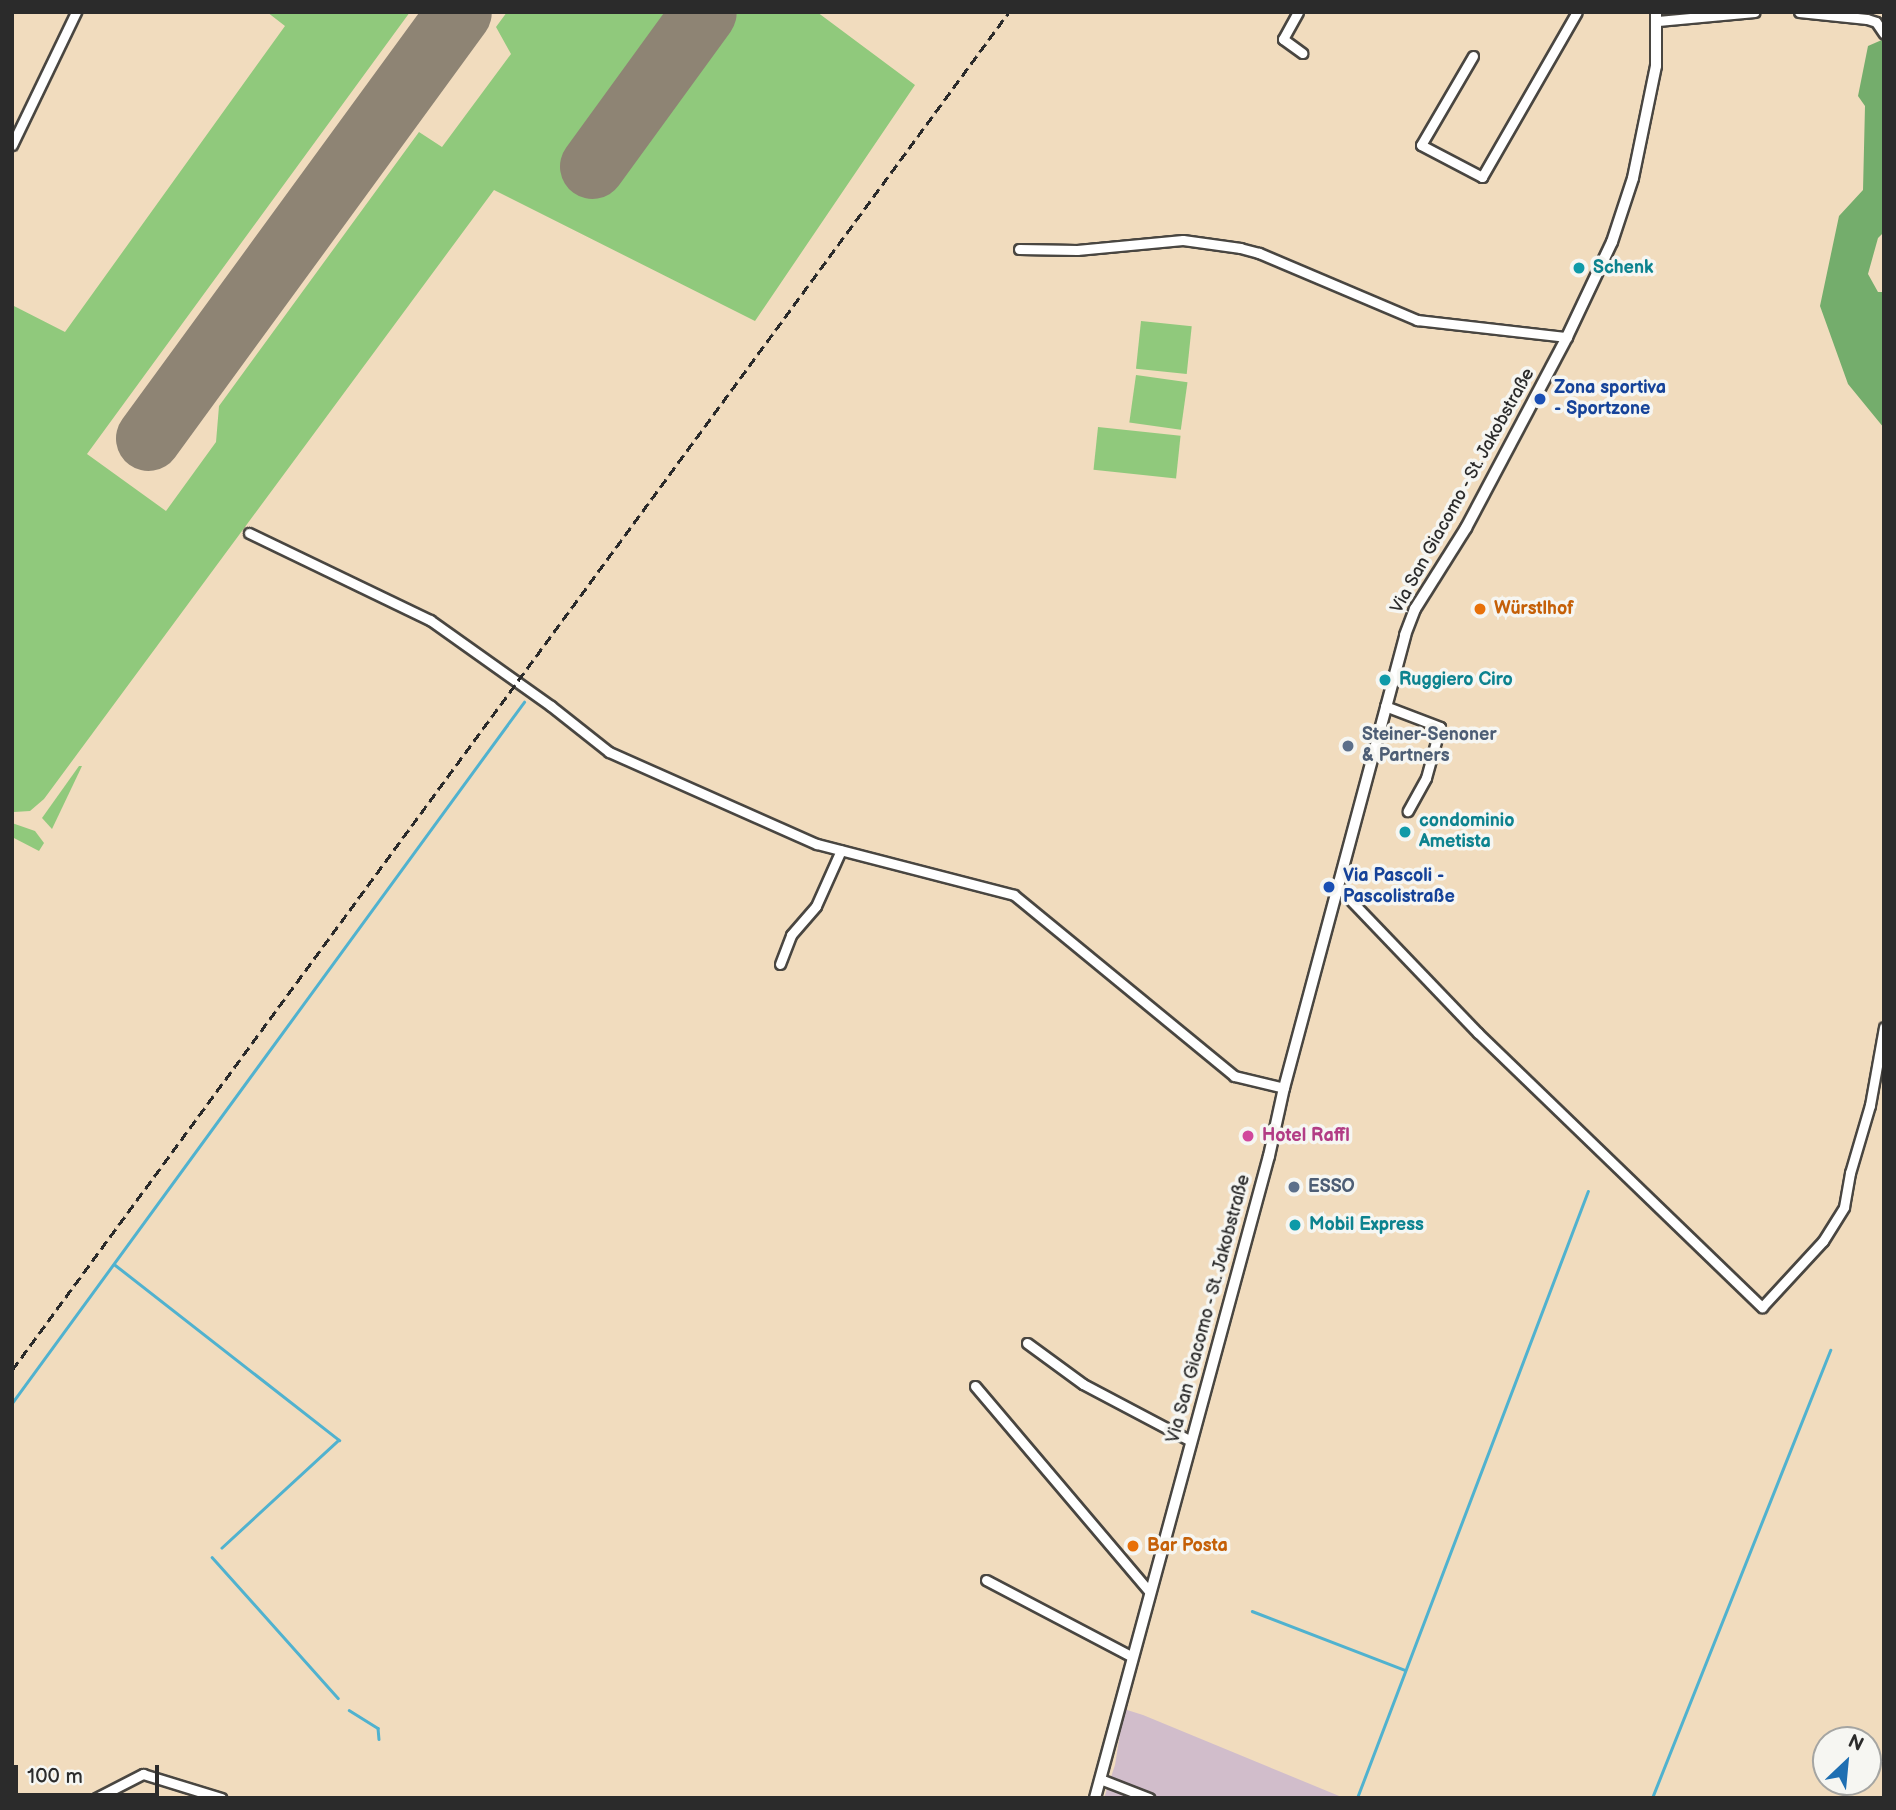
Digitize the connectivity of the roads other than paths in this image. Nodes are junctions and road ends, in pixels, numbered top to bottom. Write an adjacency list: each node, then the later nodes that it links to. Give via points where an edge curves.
1 (76, 12): 10 (street)
2 (1298, 12): 8 (street, via 1283,39)
3 (1577, 12): 9 (street, via 1482,177 1421,145)
4 (1755, 12): 6 (street)
5 (1802, 12): 7 (street, via 1867,19 1876,22)
6 (1657, 17): 12 (street, Via San Giacomo - St. Jakobstraße, via 1656,66 1633,178 1612,242)
7 (1884, 34)
8 (1303, 53)
9 (1473, 57)
10 (12, 145)
11 (1019, 249): 12 (street, via 1077,250 1183,240 1240,248 1416,320)
12 (1567, 337): 14 (street, Via San Giacomo - St. Jakobstraße, via 1466,528 1415,609)
13 (249, 533): 16 (street, via 430,620 609,752 817,844)
14 (1385, 706): 15 (street, via 1440,727 1426,778); 17 (street, Via San Giacomo - St. Jakobstraße)
15 (1408, 811)
16 (841, 850): 18 (street, via 816,906 791,935); 20 (street, via 1014,895 1234,1076)
17 (1338, 887): 19 (street, via 1478,1033 1762,1307 1823,1241 1844,1208); 20 (street, Via San Giacomo - St. Jakobstraße)
18 (780, 964)
19 (1884, 1027)
20 (1284, 1088): 23 (street, Via San Giacomo - St. Jakobstraße)
21 (1027, 1343): 23 (street, via 1083,1384)
22 (975, 1386): 25 (street)
23 (1191, 1441): 25 (street, Via San Giacomo - St. Jakobstraße)
24 (986, 1580): 26 (street)
25 (1149, 1591): 26 (street, Via San Giacomo - St. Jakobstraße)
26 (1131, 1656): 27 (street, Via San Giacomo - St. Jakobstraße)
27 (1100, 1779): 30 (street, Via San Giacomo - St. Jakobstraße); 31 (street)
28 (96, 1798): 29 (street, via 143,1774)
29 (221, 1798)
30 (1095, 1798)
31 (1149, 1798)

